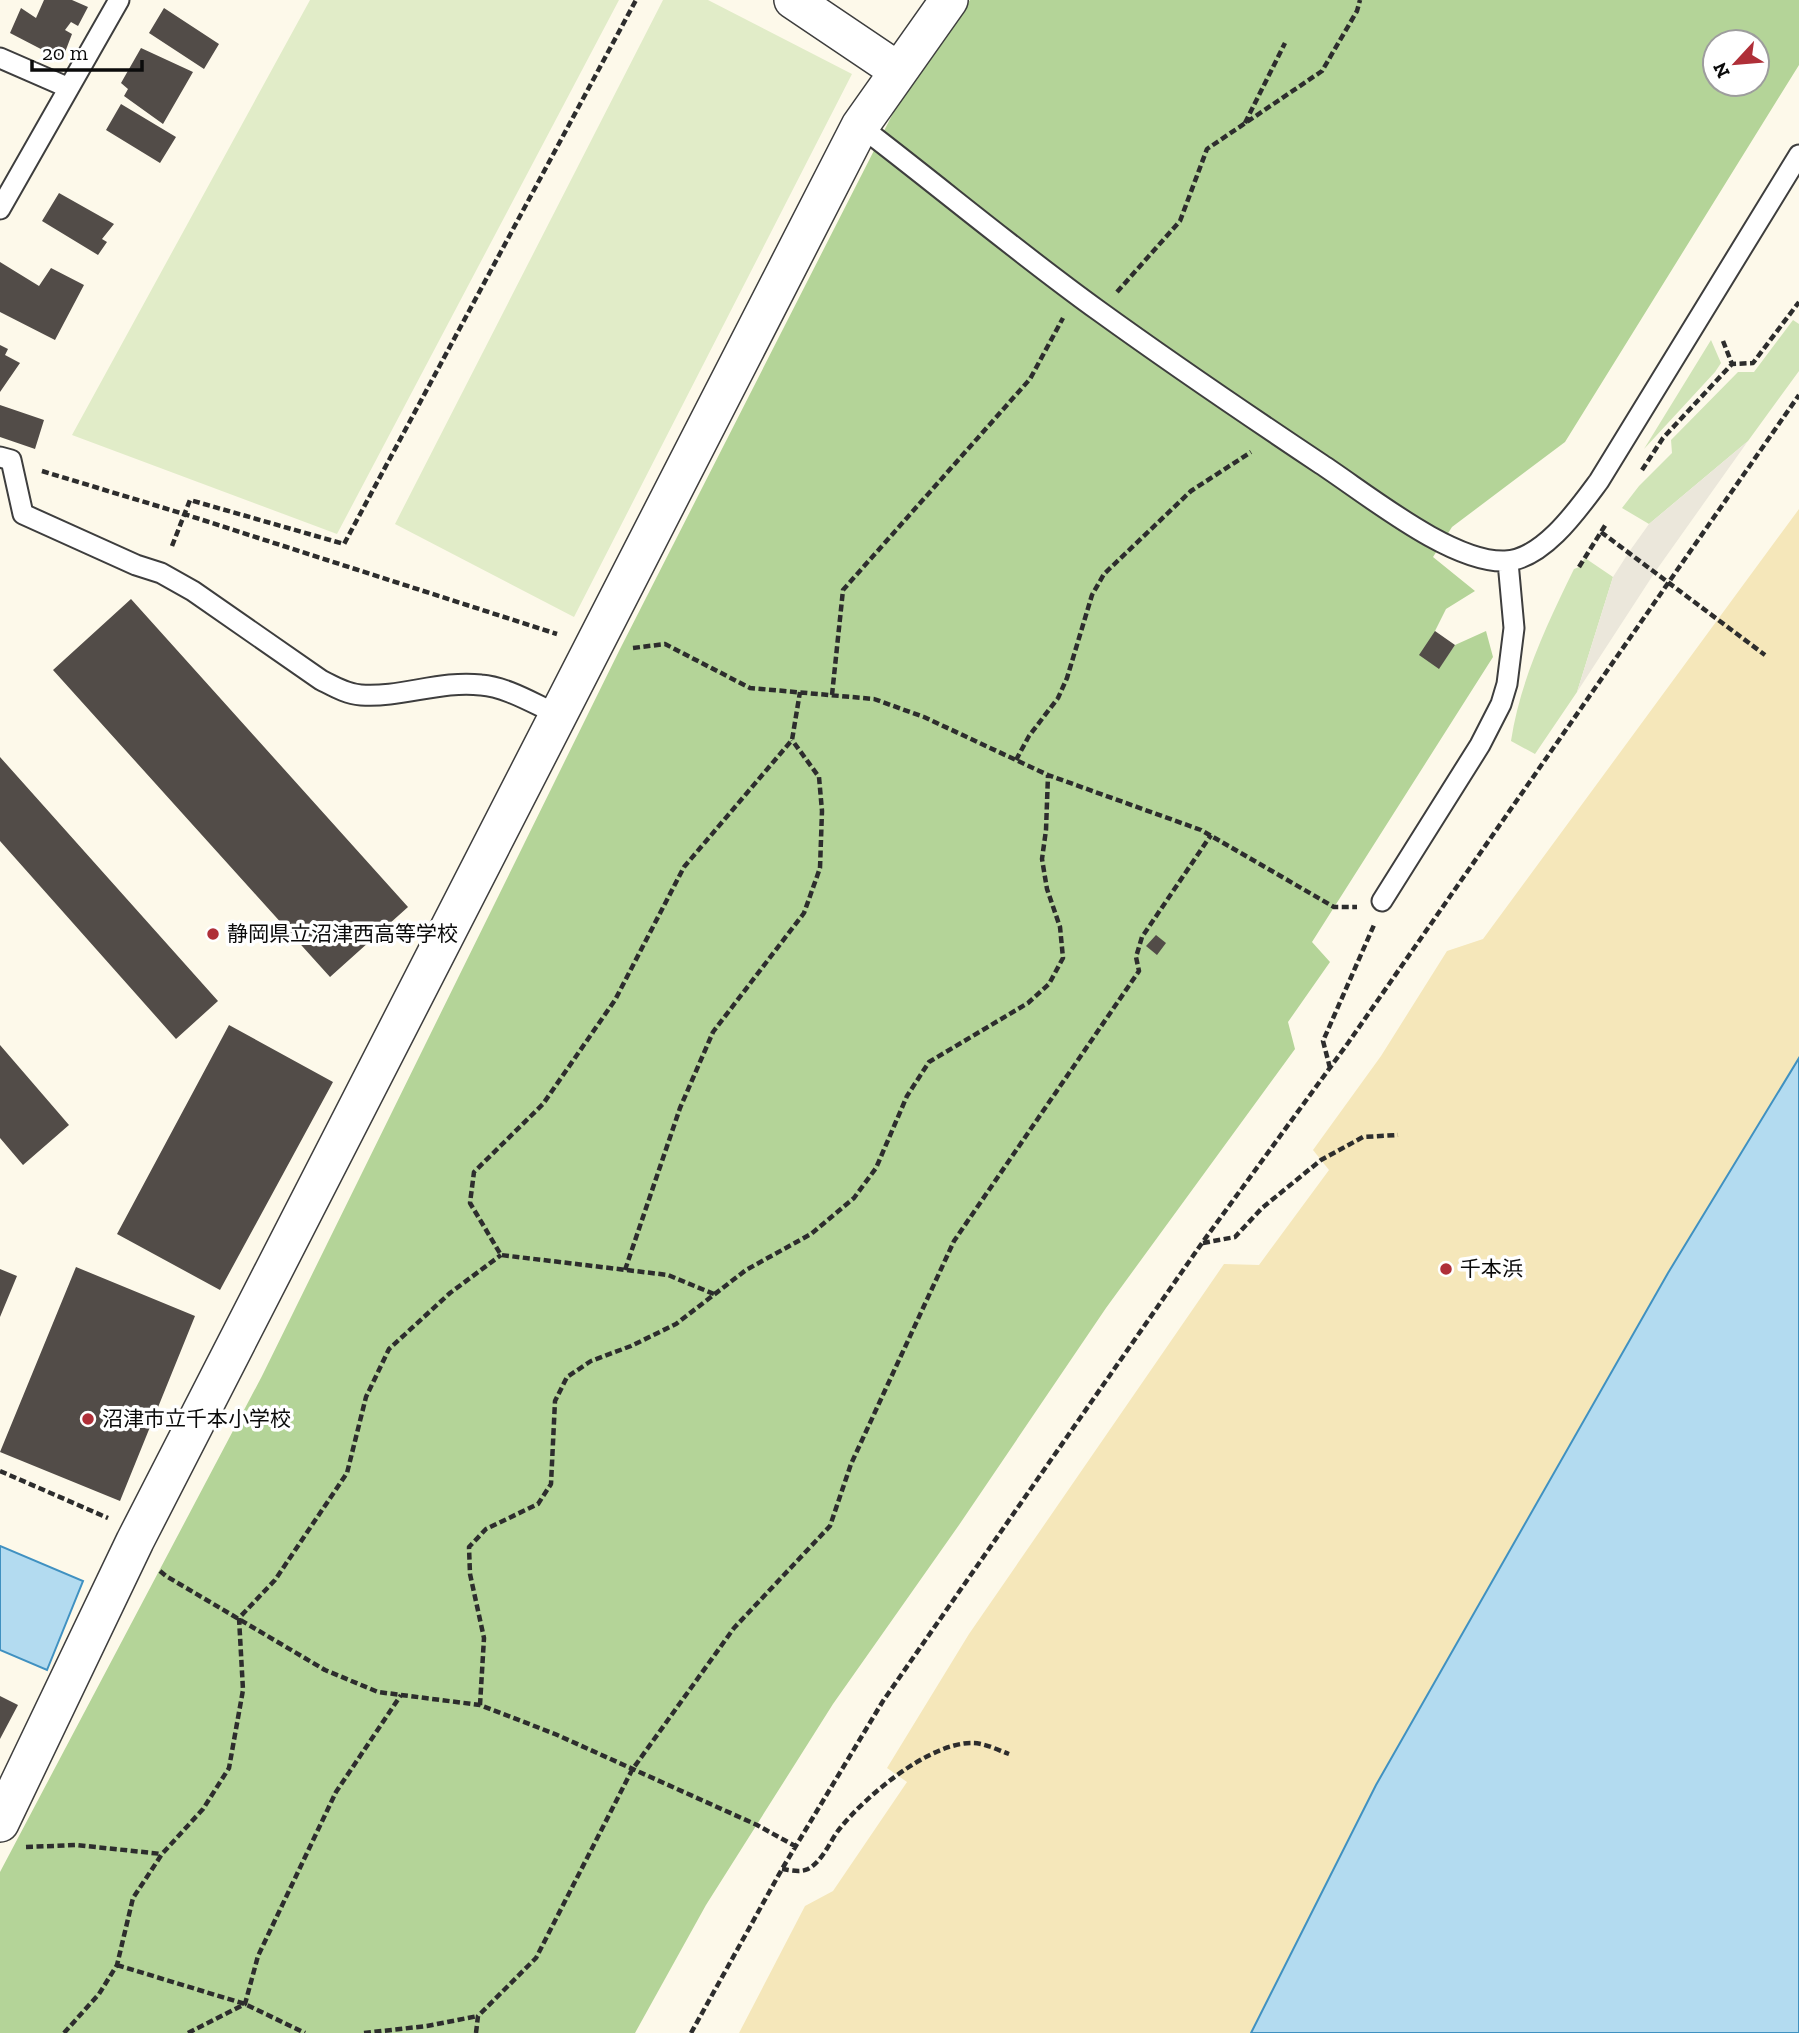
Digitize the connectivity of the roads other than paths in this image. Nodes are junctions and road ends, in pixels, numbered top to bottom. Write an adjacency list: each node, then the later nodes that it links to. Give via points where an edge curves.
1 (119, 0): 6 (lane)
2 (793, 0): 5 (street)
3 (949, 0): 5 (street)
4 (0, 58): 6 (lane)
5 (897, 70): 7 (street)
6 (69, 88): 9 (lane)
7 (860, 126): 11 (lane, via 1076,294 1427,535 1457,552); 12 (street)
8 (1799, 155): 11 (lane, via 1599,481 1544,544)
9 (0, 209)
10 (6, 459): 12 (lane, via 23,514 161,573 340,690 361,695 481,685)
11 (1508, 562): 13 (lane, via 1514,628 1501,704)
12 (557, 714): 14 (street, via 135,1541)
13 (1382, 901)
14 (13, 1835)

